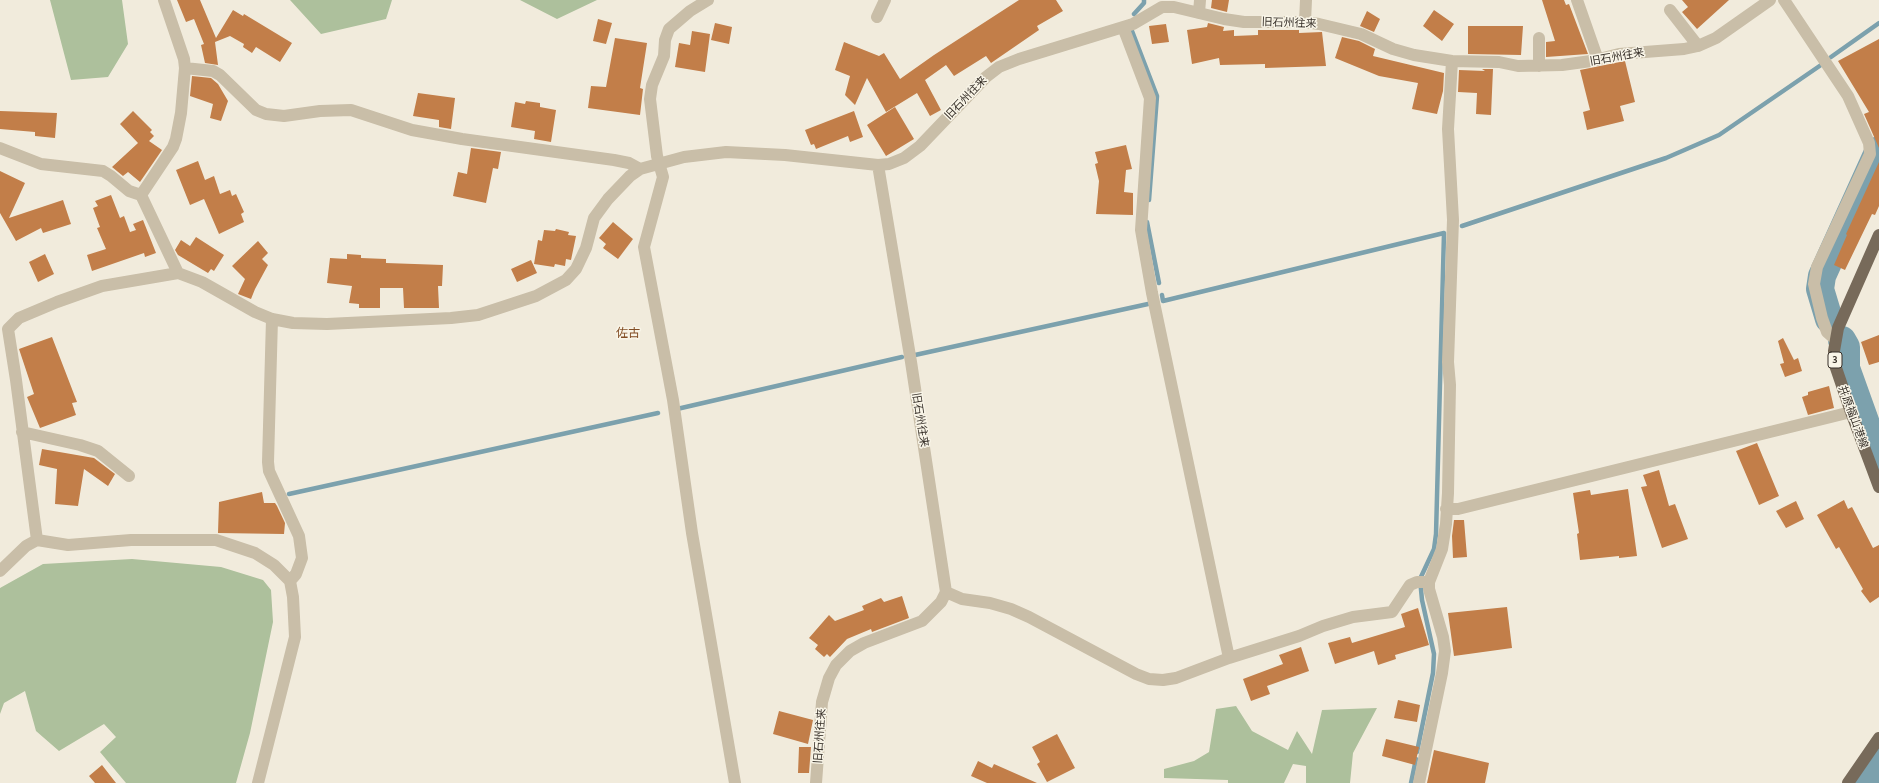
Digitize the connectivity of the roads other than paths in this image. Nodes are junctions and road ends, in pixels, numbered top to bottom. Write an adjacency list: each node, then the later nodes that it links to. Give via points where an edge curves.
1 (164, 0): 20 (street, via 182,51)
2 (708, 0): 22 (street, via 690,11 669,30 665,40 664,56 652,85 650,99)
3 (885, 0): 12 (street)
4 (1200, 0): 11 (street)
5 (1306, 0): 13 (street)
6 (1577, 0): 17 (street)
7 (1770, 0): 16 (street, 旧石州往来, via 1716,38)
8 (1784, 0): 30 (street, via 1848,96 1869,143 1870,154 1817,267 1814,284 1827,332)
9 (1160, 3): 11 (street, 旧石州往来); 14 (street, 旧石州往来, via 1133,24)
10 (1670, 10): 16 (street)
11 (1199, 13): 13 (street, 旧石州往来, via 1244,22)
12 (877, 17)
13 (1305, 22): 18 (street, 旧石州往来, via 1362,34 1393,49 1414,55)
14 (1123, 27): 23 (street, 旧石州往来, via 999,67 986,77 920,146 904,158); 41 (street, via 1150,98 1142,230 1152,293)
15 (1539, 38): 19 (street)
16 (1698, 46): 17 (street, 旧石州往来, via 1619,54)
17 (1598, 60): 19 (street, 旧石州往来)
18 (1452, 61): 19 (street, 旧石州往来); 35 (street, via 1448,129 1453,226)
19 (1539, 66)
20 (185, 68): 24 (street, via 213,71 256,110 266,114 284,116 352,110 412,130 614,160 629,163); 25 (street, via 176,139)
21 (0, 148): 25 (street, via 41,164 103,171 129,191)
22 (660, 165): 23 (street, via 684,157 726,152 785,155); 24 (street); 44 (street, via 663,177 644,247 645,258 673,400 692,533)
23 (878, 166): 40 (street, 旧石州往来)
24 (640, 169): 28 (street, via 630,176 594,218 586,248 576,269 566,280 536,296 478,315 451,318 328,324 293,323)
25 (141, 195): 27 (street)
26 (1879, 235): 30 (main road, 井原福山港線 / 3)
27 (178, 273): 28 (street, via 202,282); 29 (street, via 102,286 19,318)
28 (272, 319): 38 (street, via 268,462 269,471 299,536 302,558 296,574)
29 (4, 328): 32 (street)
30 (1835, 339): 31 (main road, 井原福山港線 / 3, via 1835,365)
31 (1851, 412): 34 (main road, 井原福山港線 / 3); 35 (street, via 1458,509)
32 (22, 432): 33 (street, via 80,444 98,451); 36 (street)
33 (129, 476)
34 (1879, 487)
35 (1446, 509): 39 (street, via 1442,549)
36 (38, 540): 37 (street, via 26,546); 38 (street, via 68,545 131,540 216,540 255,553 274,565)
37 (0, 571)
38 (290, 581): 43 (street, via 295,637)
39 (1424, 582): 41 (street, via 1410,585 1392,612 1353,617); 46 (street, via 1429,589 1445,651)
40 (946, 592): 41 (street, via 962,599 990,603 1023,614 1148,679 1176,678); 45 (street, 旧石州往来, via 941,602 922,621 864,643 836,665 822,702)
41 (1229, 658)
42 (1879, 738): 47 (main road)
43 (258, 783)
44 (735, 783)
45 (816, 783)
46 (1419, 783)
47 (1848, 783)

